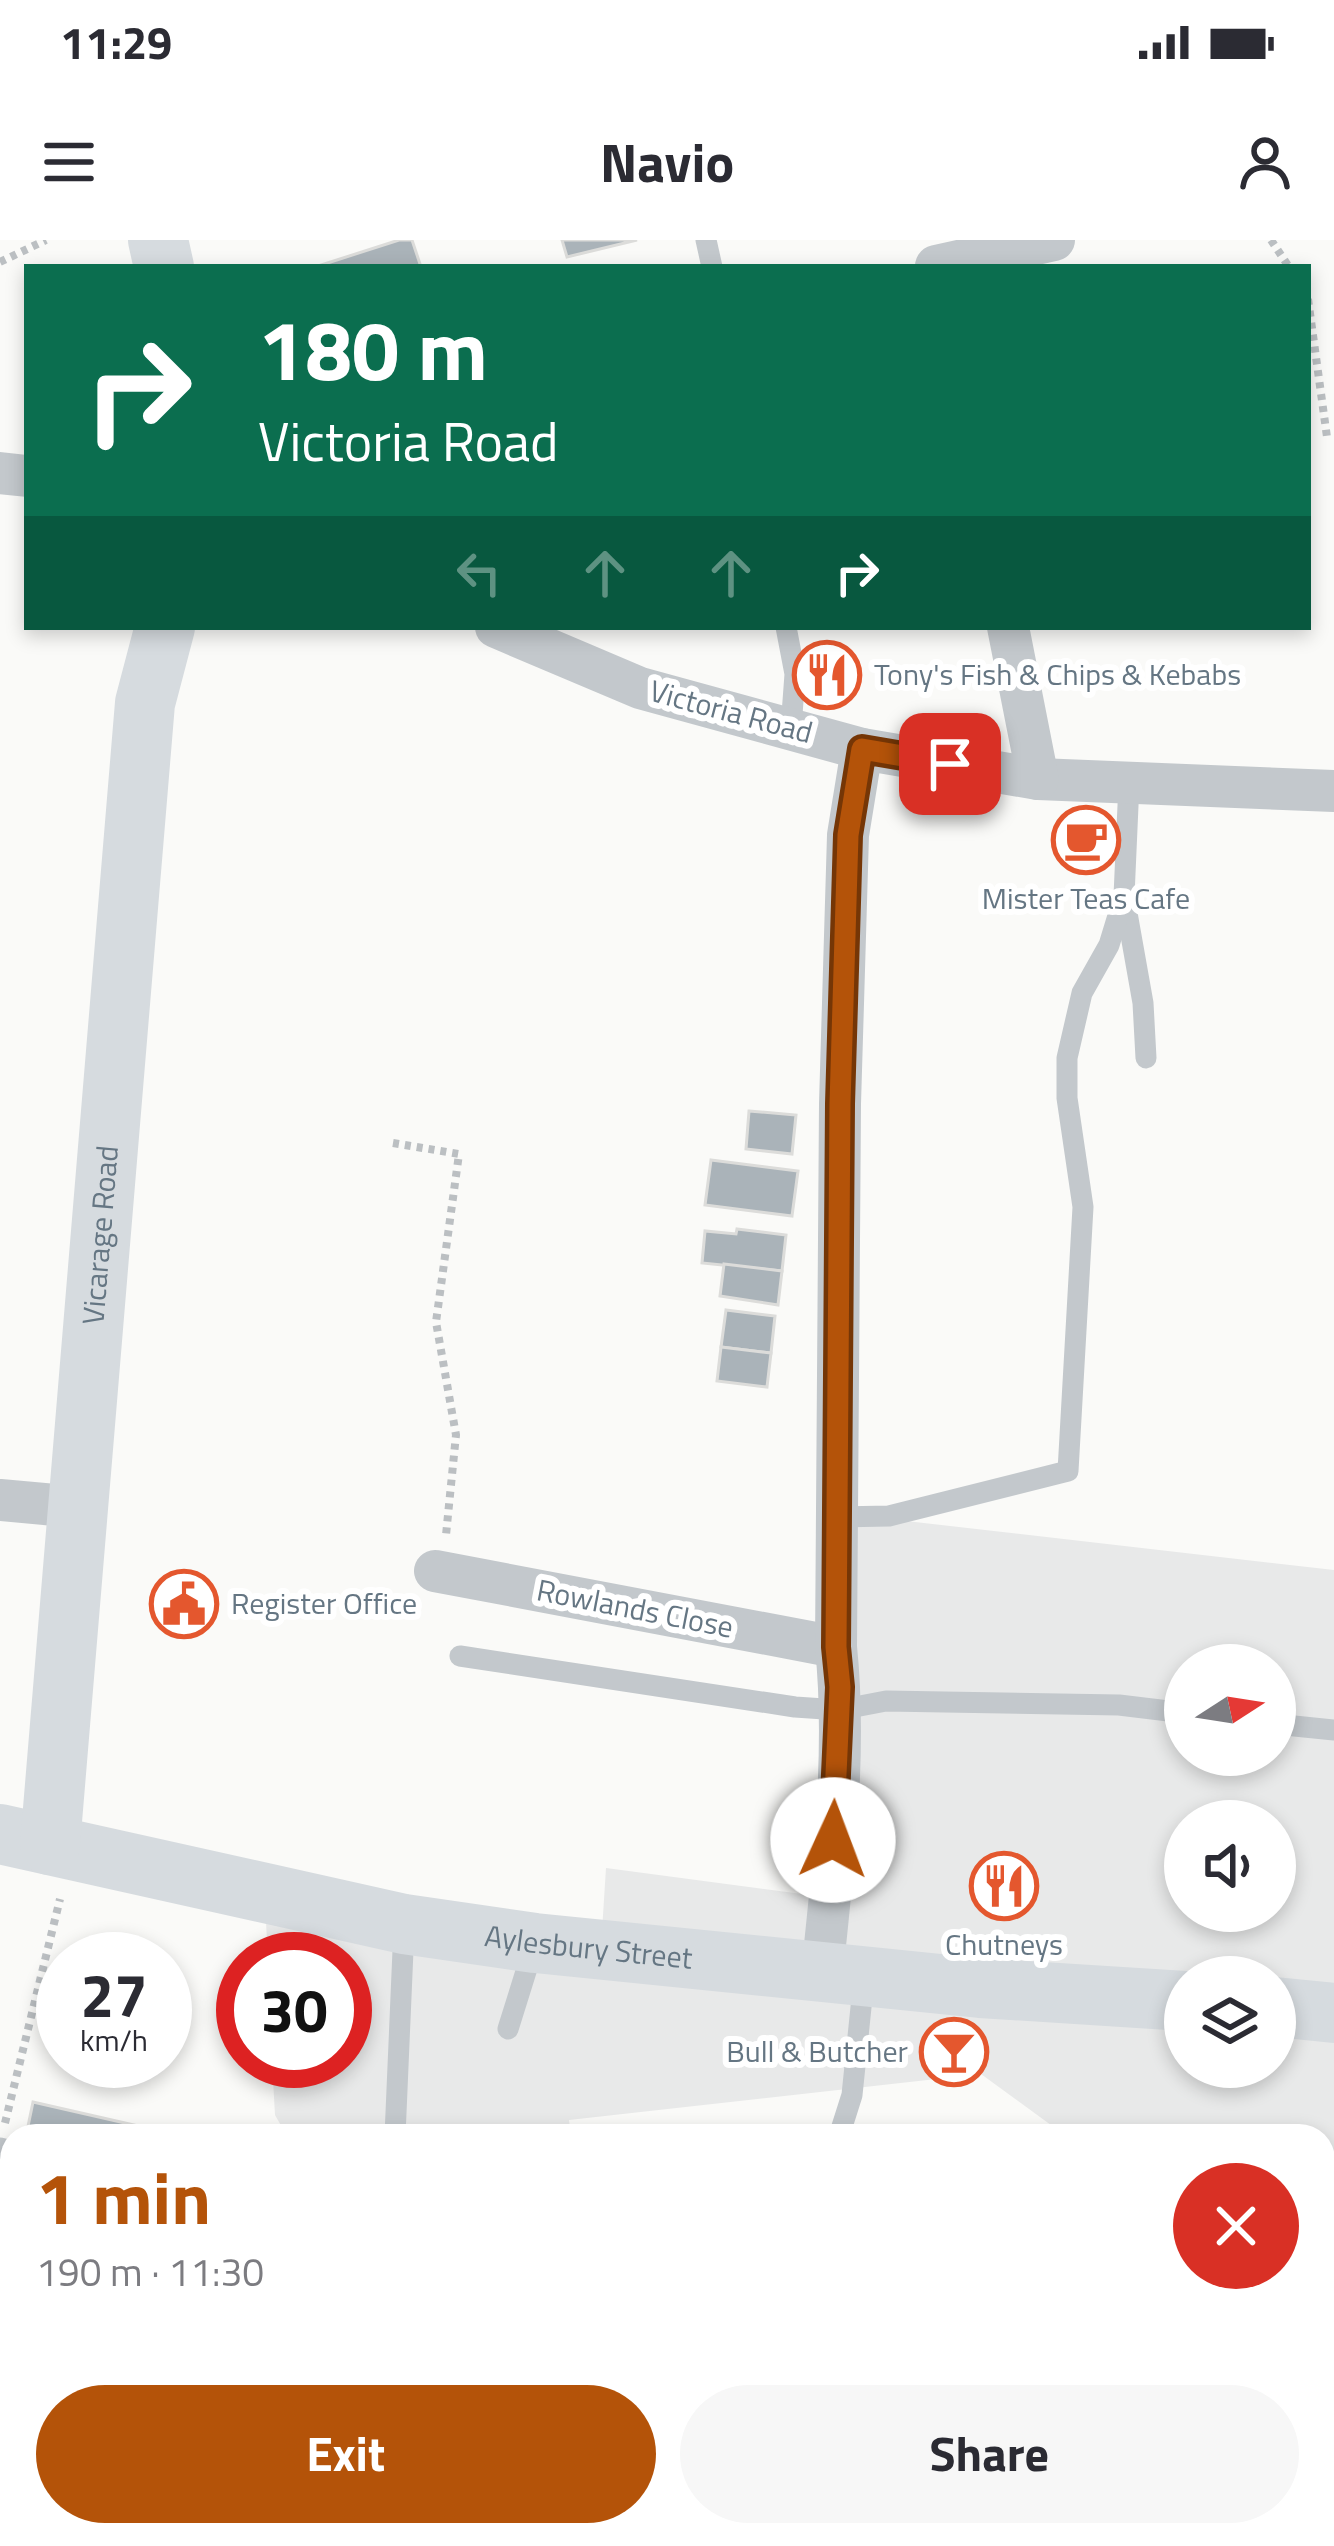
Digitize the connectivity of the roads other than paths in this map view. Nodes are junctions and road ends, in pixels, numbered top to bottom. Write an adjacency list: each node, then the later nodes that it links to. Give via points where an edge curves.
1 (1054, 240): 2 (street)
2 (945, 264)
3 (164, 630): 15 (street, Vicarage Road, via 145,703)
4 (503, 630): 7 (street, Victoria Road, via 640,688)
5 (787, 630): 7 (lane, via 795,674)
6 (1009, 630): 9 (street)
7 (790, 728): 8 (street, Victoria Road)
8 (862, 749): 9 (street, Victoria Road); 16 (street, via 848,835)
9 (1038, 779): 10 (street, Victoria Road)
10 (1129, 783): 11 (street, Victoria Road); 12 (lane)
11 (1334, 791)
12 (1124, 896): 13 (lane); 16 (lane, via 1082,993 1067,1058 1083,1207 1068,1471 889,1516)
13 (1146, 1058)
14 (0, 1500): 15 (street)
15 (77, 1507): 24 (street, Vicarage Road)
16 (837, 1517): 18 (street)
17 (439, 1572): 18 (street, Rowlands Close)
18 (836, 1647): 20 (street)
19 (460, 1656): 20 (lane)
20 (839, 1710): 21 (lane, via 886,1701); 27 (street, via 831,1884)
21 (1164, 1711)
22 (1296, 1726): 23 (lane)
23 (1334, 1730)
24 (40, 1843): 25 (street, Aylesbury Street)
25 (404, 1924): 26 (street, Aylesbury Street); 32 (lane)
26 (535, 1943): 27 (street, Aylesbury Street); 31 (lane)
27 (843, 1976): 28 (street, Aylesbury Street); 33 (lane, via 852,2095)
28 (1164, 1999)
29 (1296, 2009): 30 (street)
30 (1334, 2013)
31 (508, 2029)
32 (396, 2124)
33 (842, 2124)

